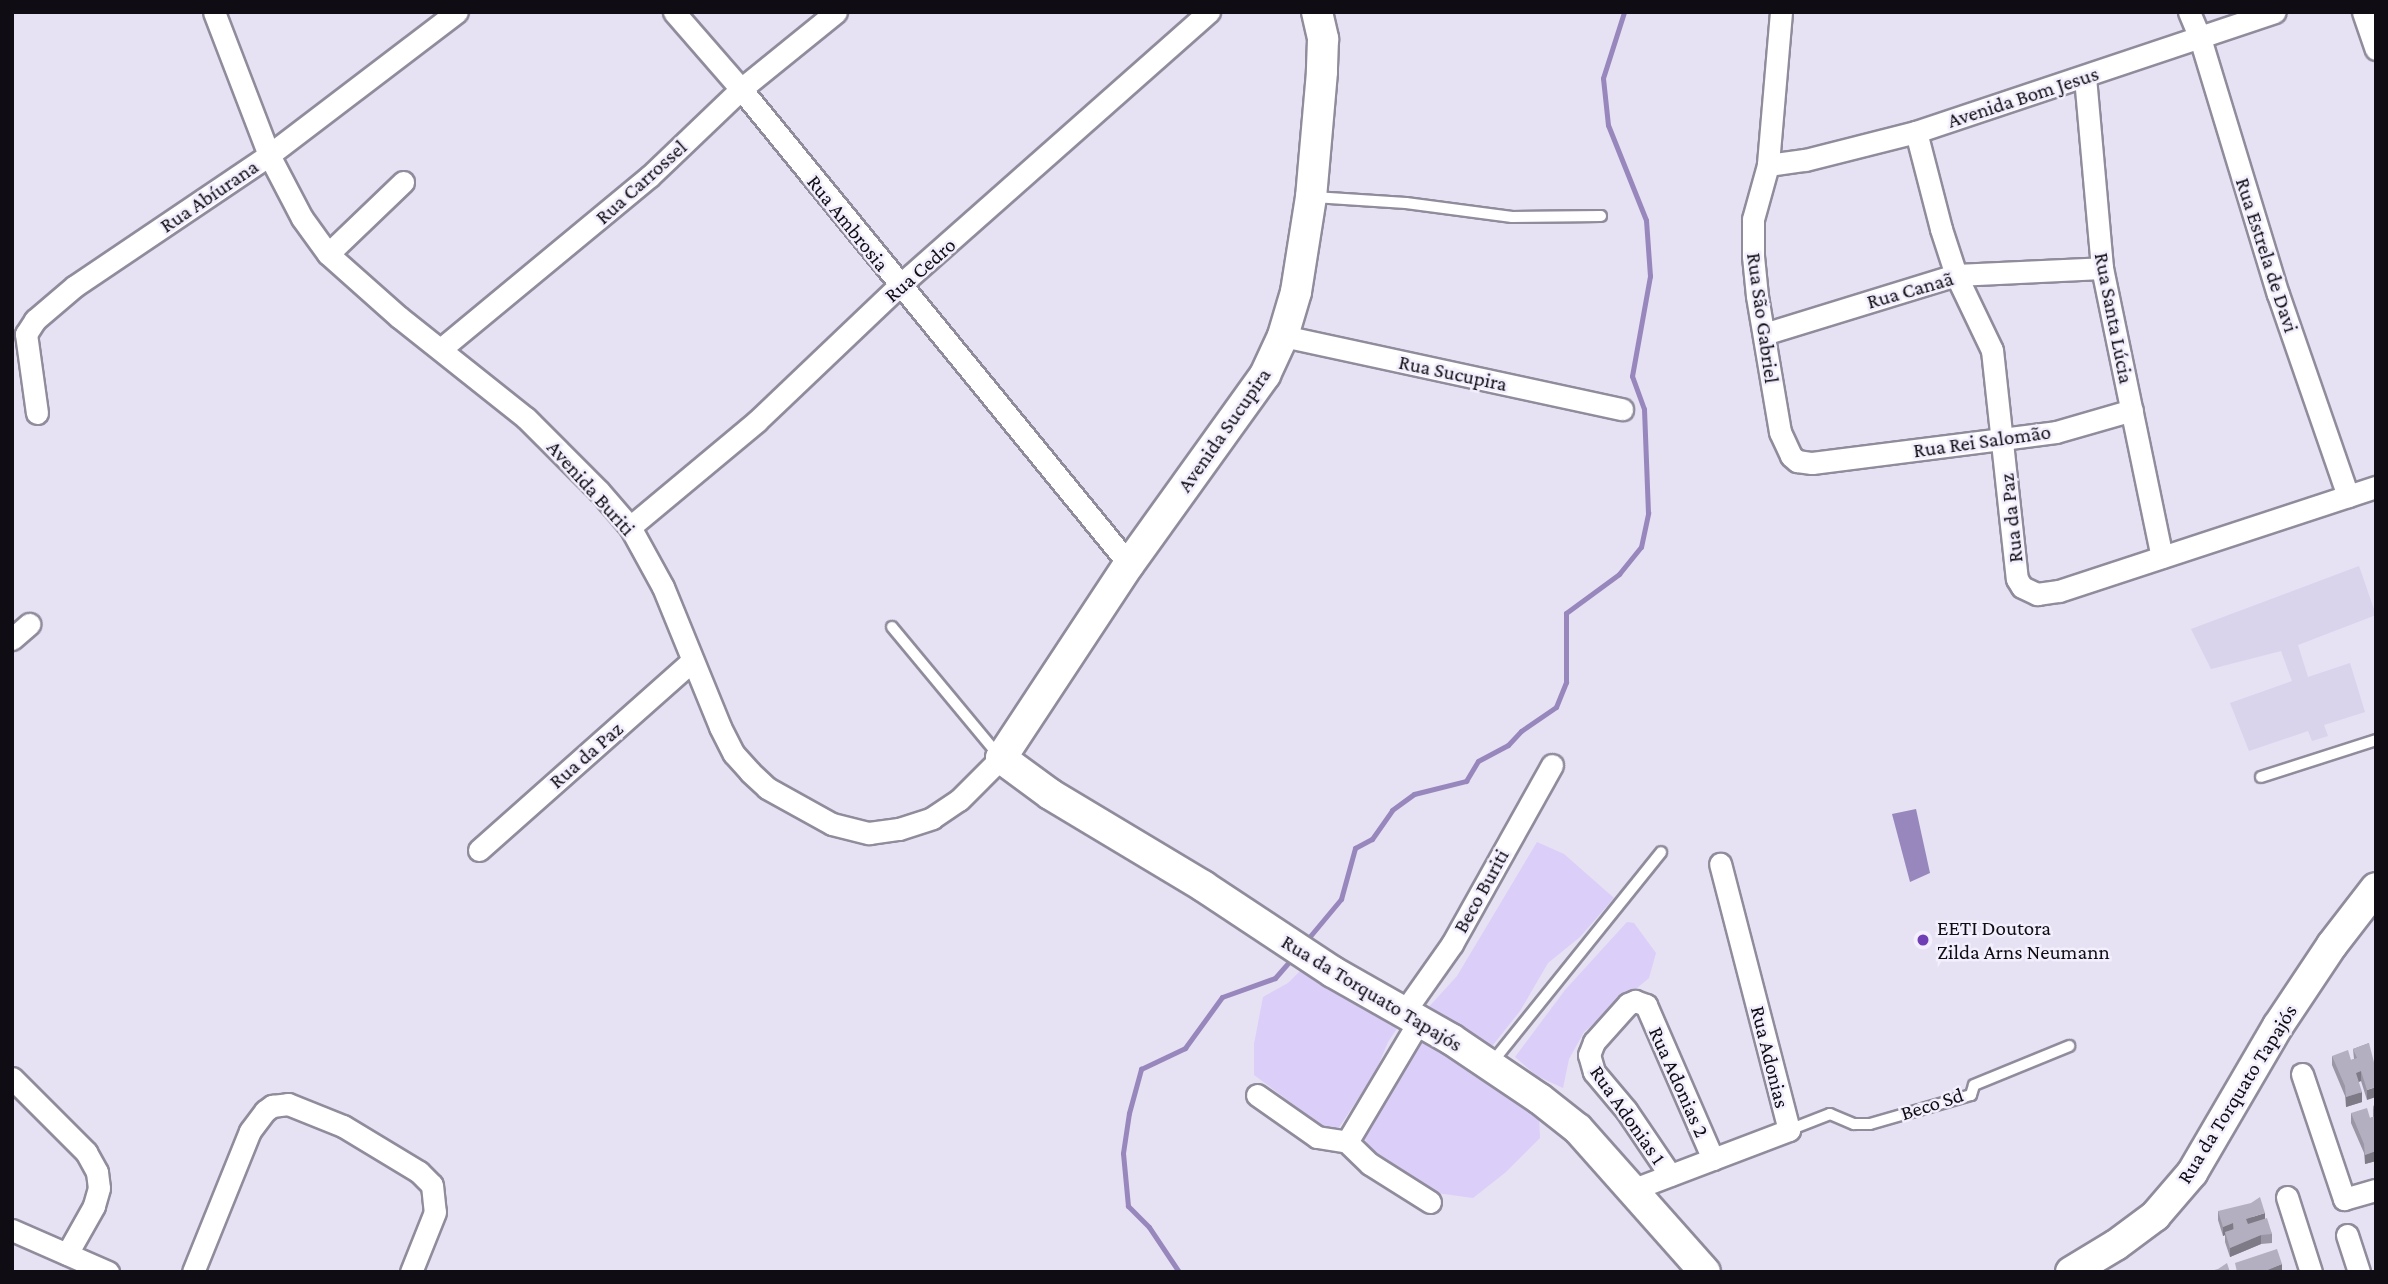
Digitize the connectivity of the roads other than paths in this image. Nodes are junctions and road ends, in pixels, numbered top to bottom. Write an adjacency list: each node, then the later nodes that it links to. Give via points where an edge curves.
1 (214, 12): 16 (street, Avenida Buriti)
2 (457, 12): 16 (street, Rua Abíurana)
3 (674, 12): 14 (street, Rua Ambrosia)
4 (836, 12): 14 (street, Rua Carrossel)
5 (1209, 12): 24 (street, Rua Cedro)
6 (1317, 12): 19 (street, Avenida Sucupira, via 1323,39)
7 (1781, 12): 17 (street, Rua São Gabriel)
8 (2189, 12): 11 (street, Rua Estrela de Davi)
9 (2274, 12): 11 (street, Avenida Bom Jesus)
10 (2363, 12): 12 (street)
11 (2200, 38): 13 (street, Avenida Bom Jesus); 34 (street, Rua Estrela de Davi, via 2278,294)
12 (2376, 49)
13 (2085, 77): 15 (street, Avenida Bom Jesus); 22 (street, Rua Santa Lúcia)
14 (741, 89): 24 (street, Rua Ambrosia); 27 (street, Rua Carrossel, via 650,176)
15 (1916, 132): 17 (street, Avenida Bom Jesus, via 1816,158); 23 (street, Rua da Paz)
16 (269, 155): 21 (street, Avenida Buriti, via 290,198); 30 (street, Rua Abíurana, via 75,286 35,320 26,334)
17 (1768, 165): 25 (street, Rua São Gabriel, via 1753,219 1756,296)
18 (403, 182): 21 (street)
19 (1311, 197): 20 (lane, via 1512,217); 26 (street, Avenida Sucupira, via 1296,292)
20 (1601, 216)
21 (328, 254): 27 (street, Avenida Buriti)
22 (2102, 268): 23 (street, Rua Canaã); 29 (street, Rua Santa Lúcia)
23 (1956, 275): 25 (street, Rua Canaã); 31 (street, Rua da Paz, via 1992,350)
24 (899, 286): 35 (street, Rua Cedro, via 757,421); 37 (street, Rua Ambrosia)
25 (1764, 334): 32 (street, Rua São Gabriel, via 1786,449 1797,461)
26 (1283, 336): 28 (street, Rua Sucupira); 37 (street, Avenida Sucupira, via 1252,394)
27 (442, 348): 35 (street, Avenida Buriti, via 526,418)
28 (1622, 410)
29 (2132, 410): 31 (street, Rua Rei Salomão, via 2056,432); 36 (street, Rua Santa Lúcia)
30 (37, 413)
31 (2002, 439): 32 (street, Rua Rei Salomão); 36 (street, Rua da Paz, via 2017,579 2022,587 2046,594)
32 (1830, 461)
33 (2376, 487): 34 (street, Rua da Paz)
34 (2348, 496): 36 (street, Rua da Paz)
35 (630, 527): 41 (street, Avenida Buriti, via 663,587)
36 (2162, 557)
37 (1129, 564): 43 (street, Avenida Sucupira)
38 (29, 624): 40 (street)
39 (892, 627): 43 (lane)
40 (12, 639)
41 (692, 661): 43 (street, Avenida Buriti, via 734,754 767,788 832,824 869,833 932,818 959,800); 46 (street, Rua da Paz)
42 (2376, 740): 45 (lane)
43 (1001, 758): 51 (street, Rua da Torquato Tapajós, via 1050,794 1203,886 1333,972)
44 (1552, 765): 51 (street, Beco Buriti)
45 (2261, 777)
46 (479, 849)
47 (1661, 852): 53 (lane)
48 (1720, 864): 57 (street, Rua Adonias)
49 (2376, 888): 72 (street, Rua da Torquato Tapajós, via 2278,1026 2192,1173 2155,1216)
50 (1646, 1005): 59 (street, Rua Adonias 2); 60 (street, Rua Adonias 1, via 1642,1001 1628,1004 1594,1042 1589,1055 1594,1072)
51 (1412, 1016): 53 (street, Rua da Torquato Tapajós); 58 (street, Beco Buriti)
52 (2069, 1046): 57 (lane, Beco Sd, via 1973,1085 1971,1095 1870,1124 1854,1124 1830,1114)
53 (1489, 1067): 61 (street, Rua da Torquato Tapajós, via 1578,1129)
54 (2302, 1073): 62 (street, via 2344,1199)
55 (12, 1078): 67 (street, via 86,1152 97,1172 94,1206)
56 (1257, 1095): 58 (street, via 1317,1137)
57 (1789, 1130): 59 (street, Rua Adonias)
58 (1347, 1142): 64 (street, via 1370,1164)
59 (1713, 1159): 60 (street, Rua Adonias)
60 (1670, 1175): 61 (street, Rua Adonias)
61 (1634, 1189): 71 (street, Rua da Torquato Tapajós)
62 (2376, 1190)
63 (2287, 1197): 73 (street)
64 (1430, 1202)
65 (12, 1230): 67 (street)
66 (2347, 1235): 74 (street)
67 (68, 1254): 68 (street)
68 (108, 1272)
69 (193, 1272): 70 (street, via 240,1154 265,1111 288,1104 343,1126 419,1172 432,1185 435,1212)
70 (411, 1272)
71 (1706, 1272)
72 (2071, 1272)
73 (2311, 1272)
74 (2359, 1272)

